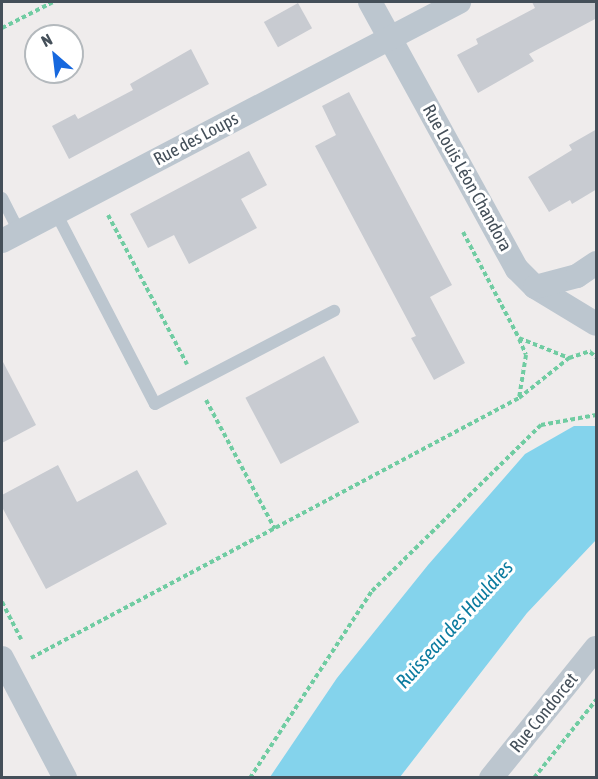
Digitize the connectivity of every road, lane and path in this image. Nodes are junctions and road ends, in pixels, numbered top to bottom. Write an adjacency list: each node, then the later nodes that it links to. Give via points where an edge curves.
1 (53, 2): 4 (path)
2 (370, 2): 5 (street, Rue Louis Léon Chandora)
3 (459, 2): 5 (street, Rue des Loups)
4 (2, 28)
5 (390, 37): 7 (street, Rue des Loups); 10 (street, Rue Louis Léon Chandora, via 499,239 517,269)
6 (2, 198): 8 (lane)
7 (56, 213): 8 (street, Rue des Loups); 11 (lane, via 155,404)
8 (10, 237)
9 (597, 263): 10 (street, via 577,276)
10 (535, 287): 12 (street, Rue Louis Léon Chandora)
11 (334, 311)
12 (597, 324)
13 (519, 338): 17 (path, via 526,355)
14 (597, 343): 15 (path)
15 (590, 352): 16 (path); 17 (path, via 569,358)
16 (597, 357)
17 (519, 398): 20 (path)
18 (597, 415): 23 (path, via 541,425 372,591)
19 (597, 648): 24 (street, Rue Condorcet)
20 (5, 664): 22 (street)
21 (597, 700): 25 (path)
22 (65, 777)
23 (250, 777)
24 (491, 777)
25 (534, 777)

